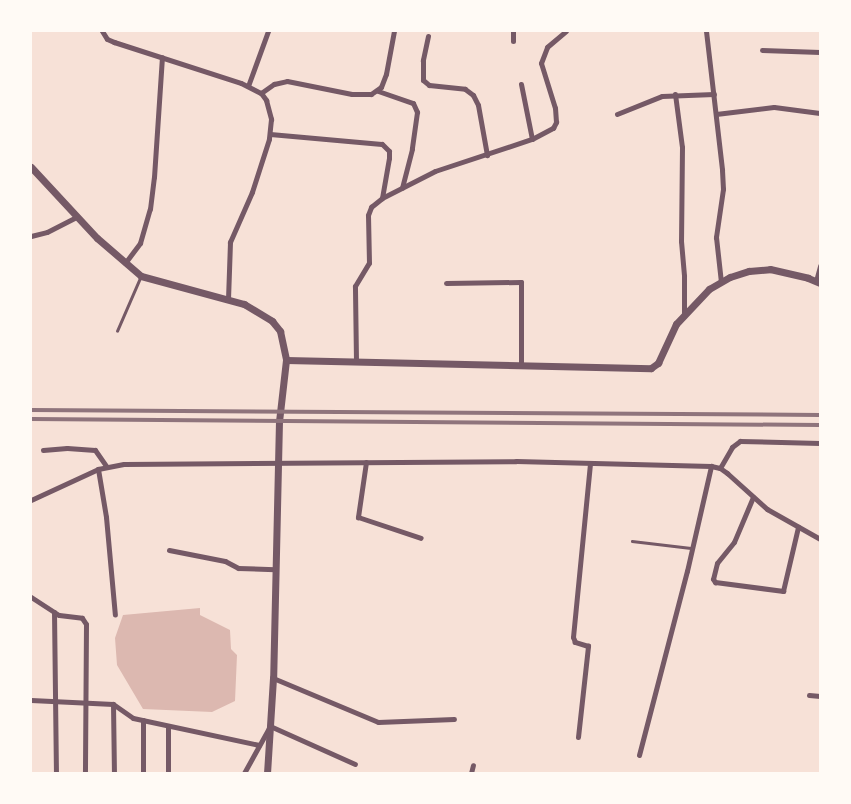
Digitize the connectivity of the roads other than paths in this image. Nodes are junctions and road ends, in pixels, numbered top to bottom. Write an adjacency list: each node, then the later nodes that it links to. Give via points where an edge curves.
1 (102, 31): 11 (street, via 107,39)
2 (268, 31): 13 (street)
3 (394, 31): 14 (street, via 386,74)
4 (513, 31): 8 (street)
5 (566, 31): 22 (street, via 547,47 540,63 555,108 556,122 548,132)
6 (706, 31): 17 (street)
7 (428, 36): 23 (street, via 423,80 430,85 470,90 478,105)
8 (513, 42)
9 (762, 50): 10 (street)
10 (820, 52)
11 (162, 57): 13 (street); 29 (street, via 150,209 140,243)
12 (521, 84): 22 (street)
13 (248, 86): 15 (street)
14 (378, 91): 15 (street, via 361,96 286,81); 25 (street, via 413,103 417,112)
15 (260, 93): 21 (street, via 271,119)
16 (675, 94): 17 (street); 19 (street); 36 (street, via 682,147)
17 (714, 94): 20 (street)
18 (820, 113): 20 (street, via 774,107)
19 (617, 114)
20 (716, 114): 32 (street, via 723,189 716,237)
21 (270, 134): 26 (street, via 382,144 389,151 390,158); 35 (street, via 252,192 230,242)
22 (532, 139): 23 (street)
23 (487, 155): 25 (street, via 435,171)
24 (31, 167): 27 (street)
25 (402, 188): 26 (street)
26 (382, 198): 39 (street, via 371,207 368,216 369,263 355,286)
27 (77, 217): 28 (street); 29 (street)
28 (31, 236)
29 (125, 263): 31 (street)
30 (820, 266): 33 (street)
31 (141, 276): 35 (street); 37 (lane)
32 (721, 282): 33 (street, via 750,271 770,269); 36 (street, via 709,289)
33 (818, 282)
34 (446, 283): 40 (street, via 521,282)
35 (228, 299): 38 (street, via 244,304 272,321 280,331)
36 (684, 316): 40 (street, via 676,324 656,366)
37 (116, 331)
38 (286, 360): 39 (street); 44 (street)
39 (356, 362): 40 (street)
40 (522, 365)
41 (820, 443): 48 (street, via 740,441 732,447)
42 (42, 450): 46 (street, via 95,450)
43 (366, 462): 44 (street); 45 (street); 53 (street, via 358,517)
44 (278, 464): 46 (street); 58 (street)
45 (590, 464): 47 (street); 73 (street, via 573,637 575,642 588,646)
46 (106, 466): 49 (street)
47 (711, 466): 48 (street); 56 (street)
48 (720, 468): 50 (street)
49 (98, 469): 51 (street); 61 (street)
50 (753, 497): 52 (street); 52 (street, via 734,542 717,563 715,582 783,592)
51 (31, 500)
52 (798, 527): 54 (street)
53 (421, 538)
54 (820, 539)
55 (632, 541): 56 (lane)
56 (693, 548): 75 (street)
57 (169, 550): 58 (street, via 225,561 238,568)
58 (275, 569): 62 (street)
59 (31, 597): 60 (street)
60 (54, 612): 66 (street); 67 (street, via 84,620)
61 (115, 615)
62 (273, 678): 69 (street, via 378,722); 72 (street)
63 (809, 695): 64 (street)
64 (820, 696)
65 (31, 700): 66 (street)
66 (55, 701): 67 (street); 78 (street)
67 (86, 702): 68 (street); 79 (street)
68 (113, 704): 70 (street, via 131,717); 80 (street)
69 (454, 719)
70 (143, 720): 71 (street); 81 (street)
71 (168, 726): 74 (street); 82 (street)
72 (270, 726): 74 (street); 76 (street); 84 (street)
73 (578, 737)
74 (259, 745): 83 (street)
75 (639, 755)
76 (355, 764)
77 (473, 765): 85 (street)
78 (56, 773)
79 (85, 773)
80 (114, 773)
81 (143, 773)
82 (168, 773)
83 (244, 773)
84 (267, 773)
85 (471, 773)

